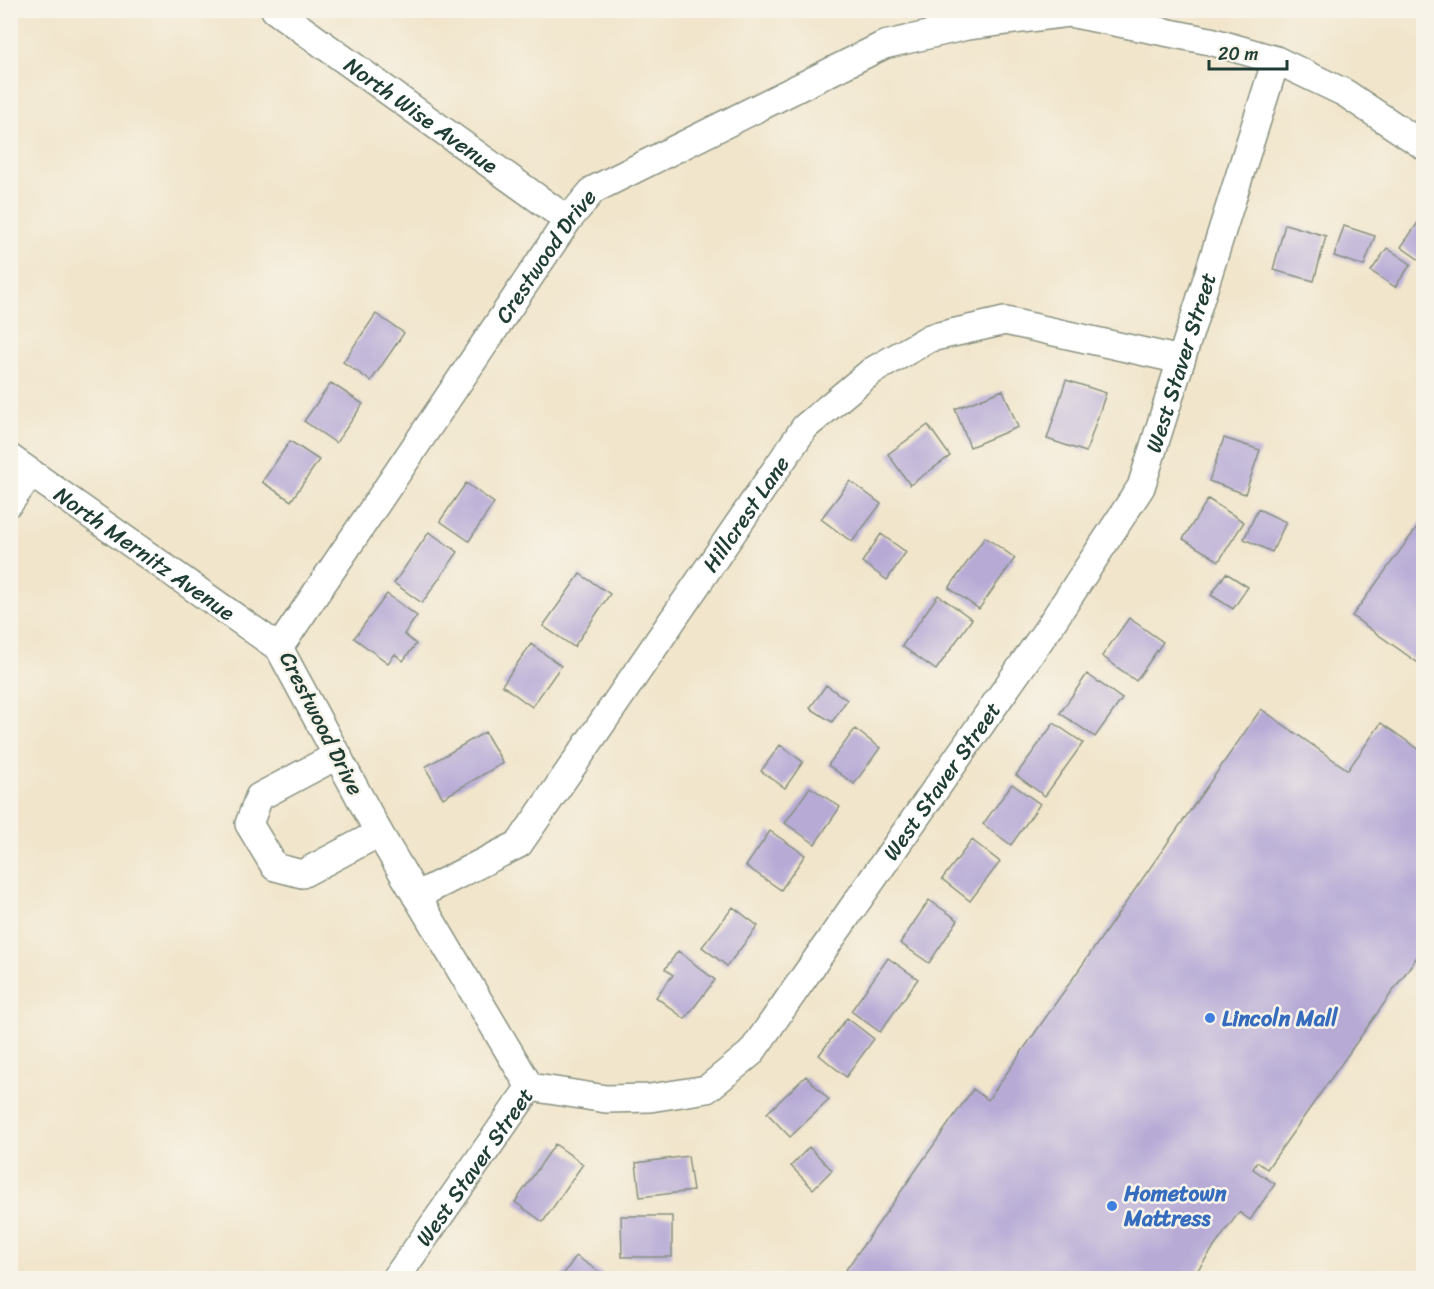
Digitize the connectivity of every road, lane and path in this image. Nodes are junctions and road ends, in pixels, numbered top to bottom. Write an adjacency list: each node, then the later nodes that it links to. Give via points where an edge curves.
1 (275, 10): 5 (street, North Wise Avenue)
2 (1069, 12): 3 (street, Crestwood Drive, via 1209,41); 5 (street, Crestwood Drive, via 967,26 884,45 593,190)
3 (1276, 60): 4 (street, Crestwood Drive, via 1345,93); 6 (street, West Staver Street)
4 (1424, 146)
5 (568, 220): 9 (street, Crestwood Drive)
6 (1181, 360): 12 (street, Hillcrest Lane, via 1005,321 930,338 872,371 806,426 519,844); 13 (street, West Staver Street, via 1141,487 1049,627 751,1053 707,1089 650,1098 606,1099)
7 (21, 465): 8 (street); 9 (street, North Mernitz Avenue)
8 (10, 502)
9 (279, 648): 10 (street, Crestwood Drive)
10 (338, 755): 11 (street, Crestwood Drive); 11 (street, via 259,797 249,824 275,867 302,874)
11 (379, 833): 12 (street, Crestwood Drive)
12 (416, 896): 13 (street, Crestwood Drive)
13 (530, 1087): 14 (street, West Staver Street)
14 (396, 1278)

